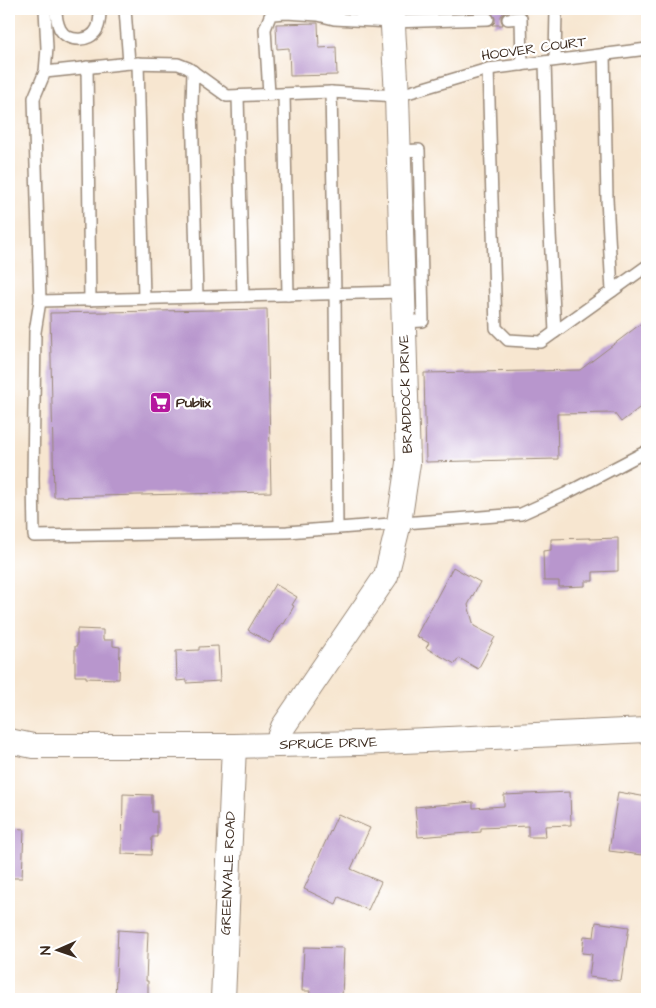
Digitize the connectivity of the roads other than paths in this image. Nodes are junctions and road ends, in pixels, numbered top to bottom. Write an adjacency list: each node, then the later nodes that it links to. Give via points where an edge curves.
1 (45, 9): 17 (lane)
2 (56, 9): 3 (lane, via 60,30 79,40 96,31)
3 (100, 9)
4 (125, 9): 12 (lane, via 129,63)
5 (556, 9): 11 (lane)
6 (392, 15): 7 (lane); 19 (lane, via 356,21 286,12 273,14 265,29); 22 (street, BRADDOCK DRIVE)
7 (488, 19)
8 (508, 19): 13 (lane, via 520,18)
9 (647, 49): 10 (lane, HOOVER COURT)
10 (604, 54): 11 (lane, HOOVER COURT); 25 (lane)
11 (550, 61): 13 (lane, HOOVER COURT); 35 (lane, via 550,233)
12 (134, 63): 14 (lane); 16 (lane, via 178,64); 31 (lane)
13 (522, 65): 15 (lane, HOOVER COURT)
14 (87, 68): 17 (lane); 32 (lane)
15 (488, 69): 22 (lane, HOOVER COURT); 35 (lane, via 496,328 508,340 541,342)
16 (192, 71): 21 (lane, via 227,96); 30 (lane)
17 (45, 72): 33 (lane, via 34,98)
18 (331, 92): 20 (lane, HOOVER COURT); 22 (lane, HOOVER COURT); 27 (lane)
19 (269, 94): 20 (lane, HOOVER COURT); 21 (lane, HOOVER COURT)
20 (284, 94): 28 (lane)
21 (238, 96): 29 (lane)
22 (397, 96): 23 (street, BRADDOCK DRIVE)
23 (399, 150): 26 (street, BRADDOCK DRIVE); 34 (lane, via 419,150 423,321)
24 (647, 266): 25 (lane)
25 (612, 291): 35 (lane)
26 (403, 292): 27 (lane); 34 (street, BRADDOCK DRIVE)
27 (335, 294): 28 (lane); 38 (lane)
28 (288, 295): 29 (lane)
29 (243, 296): 30 (lane)
30 (197, 297): 31 (lane)
31 (144, 298): 32 (lane)
32 (90, 300): 33 (lane)
33 (40, 301): 38 (lane, via 35,332 34,536)
34 (404, 322): 37 (street, BRADDOCK DRIVE, via 408,463)
35 (556, 332)
36 (647, 450): 37 (lane, via 522,514)
37 (399, 523): 38 (lane); 41 (street, BRADDOCK DRIVE, via 386,576 284,727)
38 (337, 528)
39 (647, 730): 41 (street, SPRUCE DRIVE)
40 (9, 741): 42 (street, SPRUCE DRIVE, via 33,746)
41 (276, 745): 42 (street, SPRUCE DRIVE)
42 (234, 746): 43 (street, GREENVALE ROAD)
43 (223, 999)

